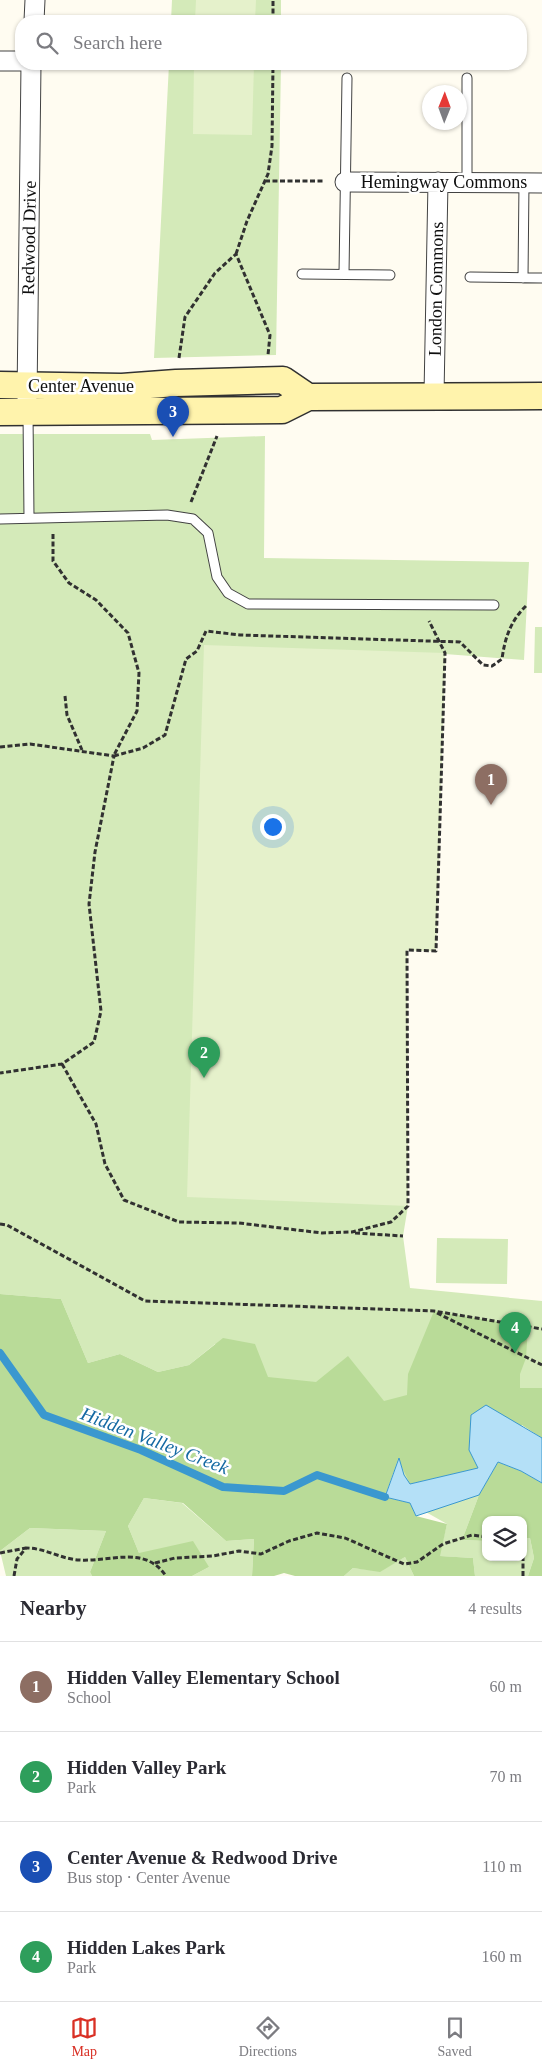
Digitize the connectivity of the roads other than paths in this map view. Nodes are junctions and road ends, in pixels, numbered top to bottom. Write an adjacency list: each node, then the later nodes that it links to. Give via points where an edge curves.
1 (35, 0): 2 (street)
2 (34, 15)
3 (15, 60): 4 (street)
4 (0, 61)
5 (32, 70): 19 (street, Redwood Drive)
6 (347, 78): 8 (lane)
7 (467, 78): 10 (lane)
8 (345, 182): 9 (street, Hemingway Commons); 13 (lane)
9 (438, 182): 10 (street, Hemingway Commons); 20 (street, London Commons)
10 (466, 182): 11 (street, Hemingway Commons)
11 (533, 183): 16 (lane)
12 (302, 274): 13 (lane)
13 (344, 274): 14 (lane)
14 (390, 275)
15 (470, 277): 16 (lane)
16 (523, 278): 17 (lane)
17 (542, 278)
18 (0, 385): 19 (street, Center Avenue)
19 (26, 386): 22 (street, Center Avenue, via 122,387 283,380); 24 (street, Redwood Drive)
20 (434, 395): 21 (street, Center Avenue); 22 (street, Center Avenue)
21 (542, 396)
22 (308, 397): 24 (street, Center Avenue, via 282,410)
23 (0, 412): 24 (street, Center Avenue)
24 (28, 412): 25 (lane)
25 (29, 518): 26 (lane); 27 (lane, via 167,515 193,519 208,533 217,577 228,593 248,604)
26 (0, 519)
27 (494, 605)

